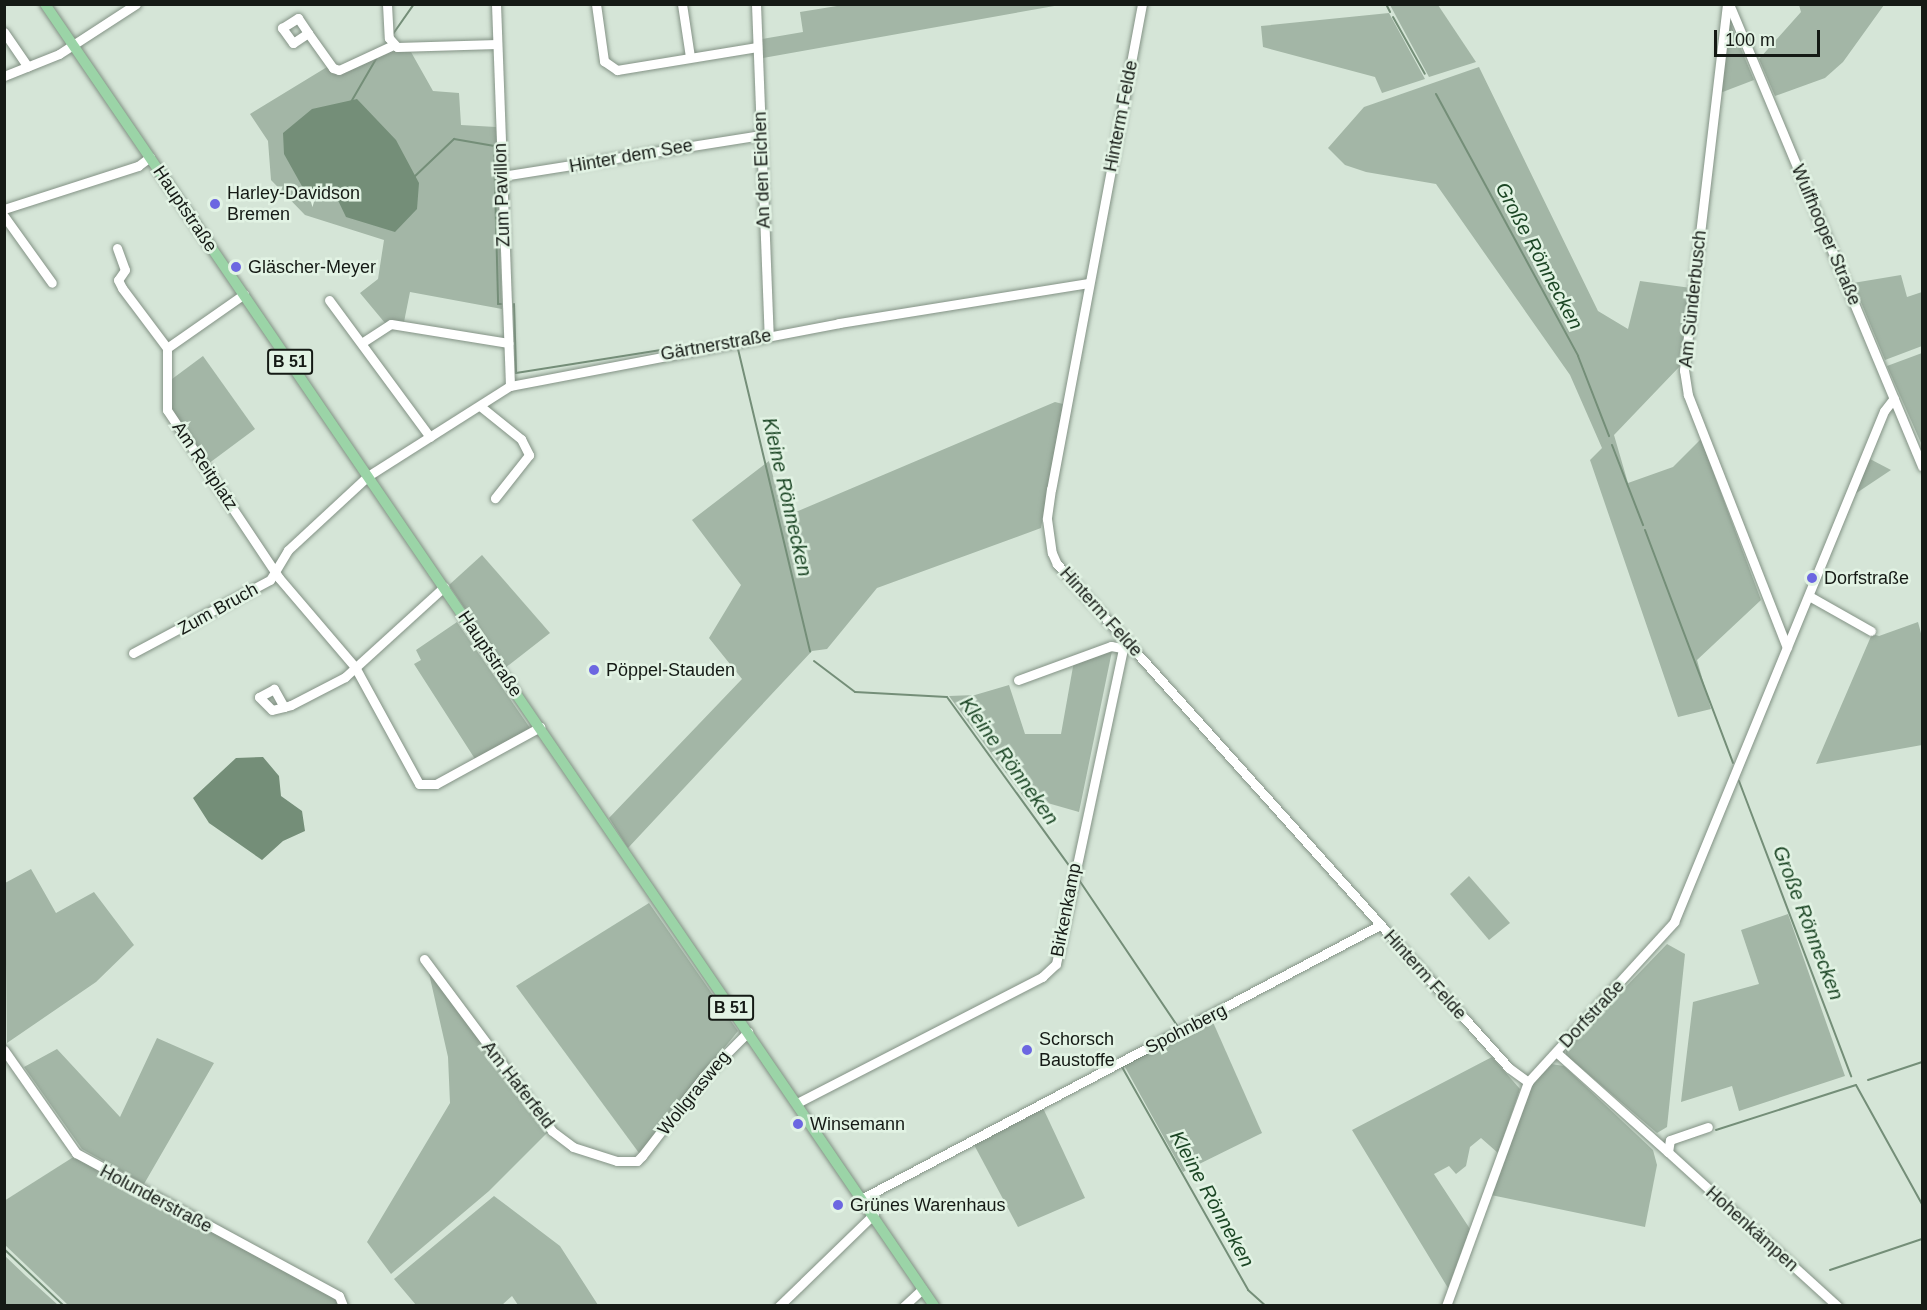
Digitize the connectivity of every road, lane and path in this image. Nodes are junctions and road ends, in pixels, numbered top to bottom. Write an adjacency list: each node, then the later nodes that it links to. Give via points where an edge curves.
1 (45, 4): 14 (main road, Hauptstraße / B 51)
2 (136, 4): 14 (street)
3 (387, 4): 13 (street)
4 (496, 4): 12 (street, Zum Pavillon)
5 (596, 4): 16 (street, via 604,61 610,68)
6 (682, 4): 16 (street)
7 (756, 4): 15 (street, An den Eichen)
8 (1142, 4): 25 (street, Hinterm Felde)
9 (1728, 4): 34 (street, Wulfhooper Straße); 45 (street, Am Sünderbusch, via 1684,370 1688,395)
10 (4, 32): 17 (street)
11 (308, 33): 13 (street, via 333,68 339,70)
12 (497, 44): 13 (street); 21 (street, Zum Pavillon)
13 (393, 45)
14 (74, 46): 17 (street); 20 (main road, Hauptstraße / B 51)
15 (757, 47): 16 (street); 19 (street, An den Eichen)
16 (690, 57)
17 (28, 67): 18 (street)
18 (4, 76)
19 (760, 135): 21 (street, Hinter dem See); 29 (street, An den Eichen)
20 (150, 157): 22 (street, via 138,166); 27 (main road, Hauptstraße / B 51)
21 (502, 176): 31 (street, Zum Pavillon)
22 (4, 209)
23 (4, 216): 26 (street)
24 (117, 248): 32 (street, via 125,270 118,280)
25 (1089, 283): 29 (street, Gärtnerstraße); 44 (street, Hinterm Felde, via 1051,489 1048,542 1057,564)
26 (52, 284)
27 (244, 294): 32 (street); 38 (main road, Hauptstraße / B 51)
28 (329, 300): 30 (street)
29 (770, 336): 33 (street, Gärtnerstraße)
30 (363, 342): 31 (street, via 391,324); 36 (street)
31 (508, 344): 33 (street, Zum Pavillon)
32 (167, 348): 40 (street, Am Reitplatz, via 167,410)
33 (510, 386): 35 (street, Gärtnerstraße)
34 (1894, 398): 37 (street, Wulfhooper Straße); 42 (street, Dorfstraße, via 1884,411)
35 (480, 406): 36 (street, Gärtnerstraße); 39 (street, via 521,439 529,455)
36 (430, 436): 38 (street, Gärtnerstraße)
37 (1923, 466)
38 (368, 476): 40 (street, Zum Bruch, via 288,550); 41 (main road, Hauptstraße / B 51)
39 (495, 498)
40 (276, 574): 46 (street, Zum Bruch, via 174,635); 47 (street, Am Reitplatz)
41 (444, 587): 47 (street); 50 (main road, Hauptstraße / B 51)
42 (1809, 596): 43 (street); 45 (street, Dorfstraße)
43 (1871, 631)
44 (1123, 644): 48 (street); 51 (street, Hinterm Felde); 57 (street, Birkenkamp, via 1056,964 1042,976)
45 (1787, 647): 55 (street, Dorfstraße, via 1674,922)
46 (133, 653)
47 (355, 667): 49 (street, via 345,677); 50 (street, Am Reitplatz, via 419,784 436,784)
48 (1017, 680)
49 (284, 707)
50 (540, 727): 53 (main road, Hauptstraße / B 51)
51 (1380, 925): 56 (street, Hinterm Felde, via 1509,1068); 61 (street, Spohnberg)
52 (424, 959): 60 (street, Am Haferfeld, via 552,1131 573,1147 617,1161 627,1163)
53 (748, 1032): 57 (main road, Hauptstraße / B 51); 60 (street, Wollgrasweg, via 703,1077)
54 (4, 1050): 64 (street, Holunderstraße, via 76,1153 339,1296)
55 (1556, 1052): 56 (street, Dorfstraße); 59 (street, Hohenkämpen)
56 (1528, 1082): 68 (street, Dorfstraße)
57 (797, 1102): 61 (main road, Hauptstraße / B 51)
58 (1708, 1127): 59 (street, via 1670,1140)
59 (1668, 1152): 69 (street, Hohenkämpen)
60 (642, 1156)
61 (863, 1198): 62 (main road, Hauptstraße / B 51)
62 (874, 1214): 63 (main road, Hauptstraße / B 51); 65 (street)
63 (922, 1289): 66 (street); 67 (main road, Hauptstraße / B 51)
64 (343, 1305)
65 (779, 1305)
66 (904, 1305)
67 (934, 1305)
68 (1446, 1305)
69 (1837, 1305)

